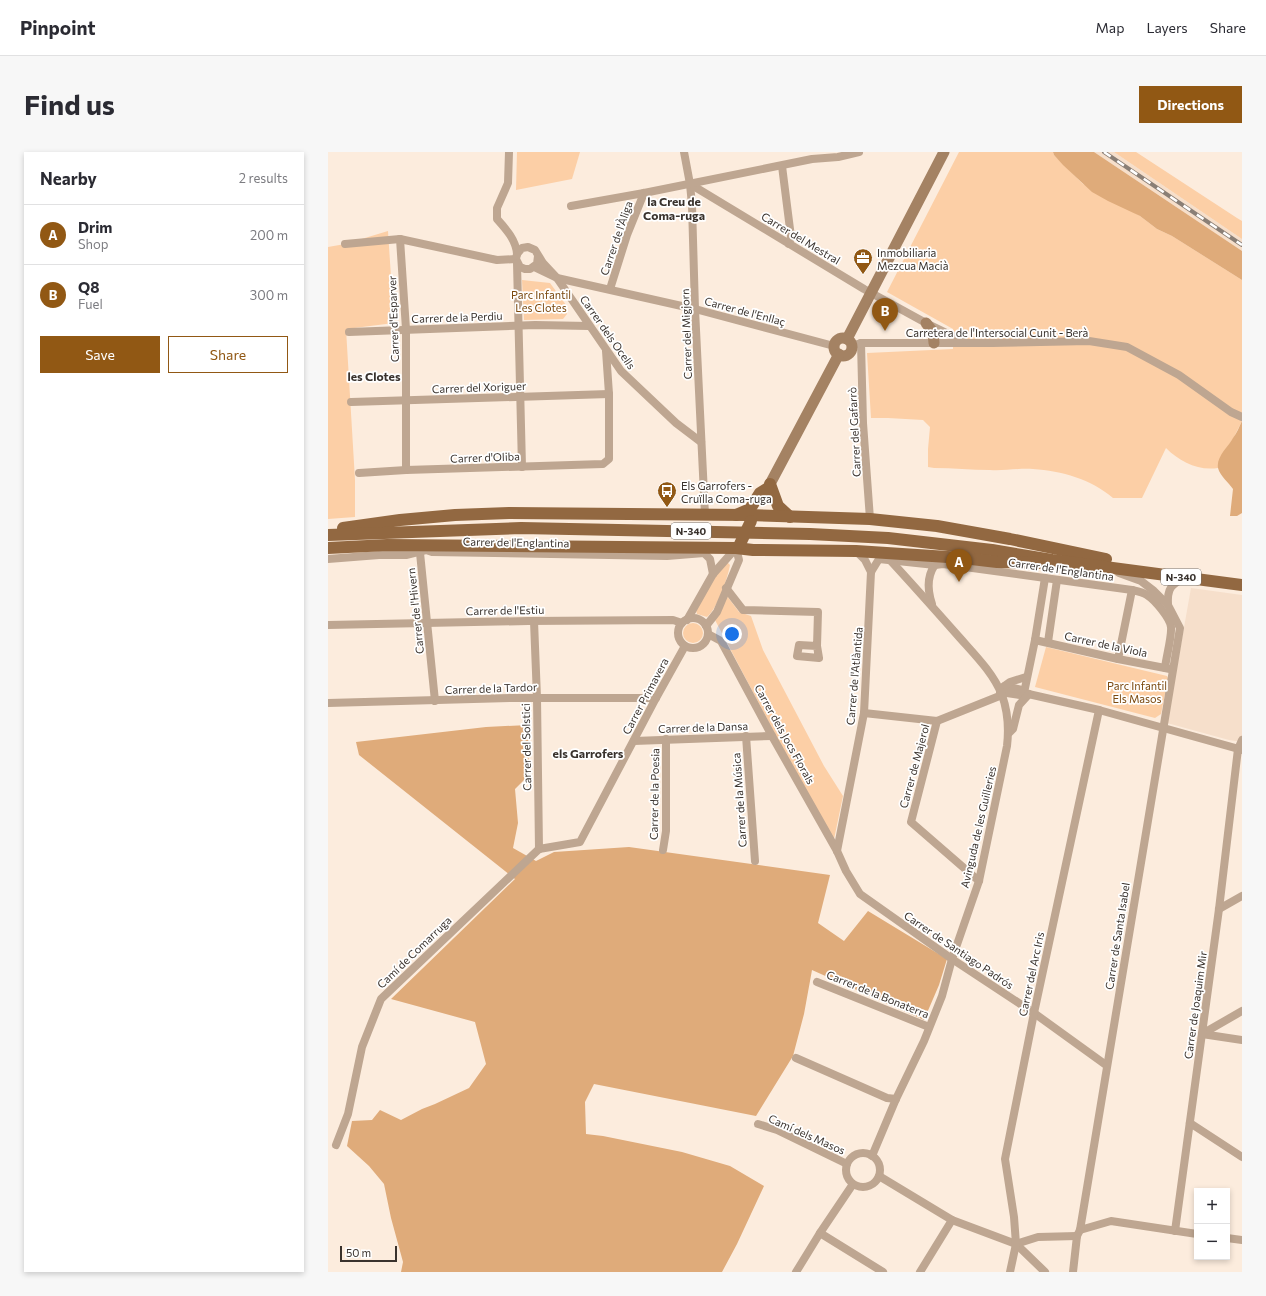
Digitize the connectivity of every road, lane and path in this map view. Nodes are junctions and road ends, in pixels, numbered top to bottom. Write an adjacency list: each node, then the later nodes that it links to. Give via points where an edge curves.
1 (509, 152): 14 (street, via 508,183 497,208 497,219 516,247)
2 (684, 152): 7 (street, Carrer del Migjorn)
3 (859, 152): 5 (street, via 838,157)
4 (944, 152): 20 (street)
5 (814, 156): 6 (street)
6 (782, 166): 7 (street); 12 (street, via 791,237)
7 (690, 184): 8 (street); 12 (street, Carrer del Mestral); 21 (street, Carrer del Migjorn)
8 (644, 193): 9 (street); 19 (street, Carrer de l'Àliga, via 627,235)
9 (571, 206)
10 (400, 238): 11 (street); 14 (street, via 497,260); 25 (street, Carrer d'Esparver)
11 (345, 244)
12 (789, 244): 20 (street, Carrer del Mestral)
13 (538, 256): 14 (street, via 535,250 528,247 522,248); 15 (street); 18 (street, Carrer dels Ocells)
14 (517, 259): 16 (street, via 520,267); 17 (street)
15 (534, 267): 16 (street); 18 (street, Carrer de l'Enllaç)
16 (525, 269): 17 (street)
17 (517, 278): 23 (street)
18 (557, 278): 19 (street, Carrer de l'Enllaç); 24 (street, Carrer dels Ocells)
19 (610, 290): 21 (street, Carrer de l'Enllaç)
20 (871, 292): 22 (street, Carrer del Mestral); 27 (street)
21 (695, 309): 30 (street, Carrer de l'Enllaç); 39 (street, Carrer del Migjorn)
22 (926, 323): 28 (street, via 933,332); 29 (street, Carrer del Mestral)
23 (518, 326): 24 (street, Carrer de la Perdiu); 25 (street, Carrer de la Perdiu); 35 (street)
24 (589, 326): 31 (street, Carrer dels Ocells)
25 (406, 329): 26 (street, Carrer de la Perdiu); 36 (street, Carrer d'Esparver)
26 (349, 332)
27 (853, 343): 28 (street, Carretera de l'Intersocial Cunit - Berà); 30 (street, via 838,339 834,344); 48 (street, Carrer del Gafarrò, via 863,423)
28 (934, 343): 29 (street, Carretera de l'Intersocial Cunit - Berà)
29 (966, 343): 38 (street, Carretera de l'Intersocial Cunit - Berà, via 1089,341 1127,347 1179,375)
30 (836, 350): 43 (street)
31 (606, 351): 32 (street, Carrer dels Ocells); 33 (street)
32 (627, 379): 33 (street, via 618,377); 39 (street, Carrer dels Ocells)
33 (608, 382): 34 (street)
34 (609, 394): 35 (street, Carrer del Xoriguer); 40 (street, Carrer d'Oliba, via 608,459 603,464)
35 (521, 397): 36 (street, Carrer del Xoriguer); 40 (street)
36 (405, 400): 37 (street, Carrer del Xoriguer); 41 (street, Carrer d'Esparver)
37 (351, 402)
38 (1242, 417)
39 (701, 442): 44 (street, Carrer del Migjorn)
40 (522, 467): 41 (street, Carrer d'Oliba)
41 (406, 470): 42 (street, Carrer d'Oliba)
42 (360, 473)
43 (769, 486): 45 (main road, via 760,493 750,509); 46 (main road, via 778,506); 47 (main road)
44 (705, 515): 45 (main road); 49 (main road, via 455,515)
45 (733, 516): 47 (main road)
46 (790, 517): 47 (main road); 48 (main road)
47 (752, 518): 52 (main road, bridge)
48 (870, 519): 62 (main road, via 937,526 1010,539 1108,560)
49 (328, 530)
50 (328, 535): 60 (main road, N-340, via 521,528 810,534 910,541 1017,553)
51 (387, 545): 53 (main road); 54 (main road); 56 (street, Carrer de l'Hivern)
52 (738, 546): 54 (main road); 55 (main road, via 753,550); 64 (street); 69 (street, via 739,560)
53 (328, 548)
54 (702, 550): 56 (street, Carrer de l'Englantina, via 667,556 426,550); 64 (street, via 712,564)
55 (856, 551): 57 (main road); 63 (street)
56 (420, 552): 58 (street, Carrer de l'Englantina); 75 (street, Carrer de l'Hivern)
57 (878, 556): 59 (street, Carrer de l'Englantina); 61 (main road); 63 (street, Carrer de l'Atlàntida)
58 (328, 559)
59 (890, 560): 61 (street, Carrer de l'Englantina); 71 (street, Avinguda de les Guilleries)
60 (1052, 560): 61 (main road, via 1039,563); 62 (main road, N-340)
61 (939, 561): 66 (street, Carrer de l'Englantina, via 943,564); 71 (street, Avinguda de les Guilleries, via 931,571 928,582)
62 (1115, 568): 65 (main road, N-340); 72 (street, Carrer de Santa Isabel, via 1114,571 1141,581)
63 (872, 572): 92 (street, Carrer de l'Atlàntida)
64 (713, 574): 74 (street)
65 (1185, 577): 68 (main road, N-340); 72 (street, via 1173,584 1167,597)
66 (1045, 578): 67 (street, Carrer de l'Englantina); 78 (street)
67 (1057, 580): 70 (street, Carrer de l'Englantina); 79 (street)
68 (1242, 585)
69 (726, 588): 77 (street); 81 (street, via 743,610 818,612)
70 (1132, 590): 82 (street); 83 (street, Carrer de l'Englantina, via 1147,595 1162,611 1171,626)
71 (932, 605): 85 (street, Avinguda de les Guilleries, via 988,669)
72 (1168, 605): 83 (street, Carrer de Santa Isabel, via 1180,628)
73 (534, 621): 74 (street, Carrer de l'Estiu); 75 (street, Carrer de l'Estiu); 87 (street, Carrer del Solstici)
74 (684, 621): 77 (street, via 698,619); 80 (street, via 679,628 678,636)
75 (427, 623): 76 (street, Carrer de l'Estiu); 89 (street, Carrer de l'Hivern)
76 (328, 625)
77 (707, 630): 80 (street, via 705,642 701,646); 97 (street, Carrer dels Jocs Florals, via 722,641)
78 (1035, 640): 79 (street, Carrer de la Viola); 84 (street)
79 (1048, 642): 82 (street, Carrer de la Viola)
80 (685, 646): 88 (street, Carrer Primavera)
81 (817, 646)
82 (1118, 659): 83 (street, Carrer de la Viola)
83 (1169, 668): 94 (street, Carrer de Santa Isabel)
84 (1026, 677): 85 (street, via 1010,682); 86 (street)
85 (1001, 691): 86 (street, via 1022,690); 93 (street); 95 (street, Avinguda de les Guilleries, via 1008,718)
86 (1026, 693): 91 (street); 95 (street, via 1019,705 1013,729)
87 (537, 698): 88 (street, Carrer de la Tardor); 89 (street, Carrer de la Tardor); 103 (street, Carrer del Solstici)
88 (656, 698): 100 (street, Carrer Primavera)
89 (434, 701): 90 (street, Carrer de la Tardor)
90 (328, 703)
91 (1099, 710): 94 (street); 113 (street, Carrer del Arc Iris)
92 (864, 713): 93 (street); 105 (street, Carrer de l'Atlàntida)
93 (938, 721): 107 (street, Carrer de Majerol, via 911,822)
94 (1162, 728): 101 (street); 118 (street, Carrer de Santa Isabel)
95 (1008, 734): 107 (street, Avinguda de les Guilleries)
96 (746, 736): 97 (street, Carrer de la Dansa); 98 (street, Carrer de la Dansa); 106 (street, Carrer de la Música)
97 (772, 736): 105 (street, Carrer dels Jocs Florals)
98 (666, 740): 100 (street, Carrer de la Dansa); 104 (street, Carrer de la Poesia, via 666,831)
99 (1242, 740): 101 (street, Carrer de Joaquim Mir)
100 (634, 741): 103 (street, Carrer Primavera, via 580,842)
101 (1241, 751): 102 (street, Carrer de Joaquim Mir)
102 (1238, 780): 109 (street, Carrer de Joaquim Mir)
103 (539, 849): 122 (street, Camí de Comarruga, via 382,999 362,1047 348,1114)
104 (663, 850)
105 (836, 851): 110 (street, Carrer de Santiago Padrós, via 860,894)
106 (755, 861)
107 (979, 881): 110 (street, Avinguda de les Guilleries)
108 (1242, 896): 109 (street)
109 (1219, 909): 115 (street, Carrer de Joaquim Mir)
110 (952, 959): 113 (street, Carrer de Santiago Padrós); 114 (street, Avinguda de les Guilleries, via 942,996)
111 (818, 982): 114 (street, Carrer de la Bonaterra)
112 (1242, 1011): 115 (street)
113 (1034, 1013): 118 (street, Carrer de Santiago Padrós); 135 (street, Carrer del Arc Iris, via 1005,1159)
114 (929, 1028): 119 (street, Avinguda de les Guilleries)
115 (1202, 1034): 116 (street); 120 (street, Carrer de Joaquim Mir)
116 (1242, 1040)
117 (796, 1058): 119 (street, via 887,1098)
118 (1106, 1065): 131 (street, Carrer de Santa Isabel)
119 (896, 1099): 123 (street, Avinguda de les Guilleries)
120 (1190, 1123): 124 (street); 129 (street, Carrer de Joaquim Mir)
121 (758, 1124): 125 (street, Camí dels Masos)
122 (336, 1145)
123 (872, 1156): 125 (street, via 860,1154 854,1156); 126 (street, via 878,1163)
124 (1242, 1157)
125 (847, 1164): 127 (street, via 846,1174)
126 (879, 1176): 127 (street, via 867,1187); 128 (street)
127 (853, 1184): 130 (street)
128 (952, 1220): 135 (street); 138 (street)
129 (1175, 1231): 131 (street, via 1111,1221); 132 (street)
130 (820, 1233): 136 (street); 137 (street)
131 (1078, 1233): 135 (street, via 1038,1237); 141 (street, Carrer de Santa Isabel)
132 (1194, 1234)
133 (1230, 1238): 134 (street)
134 (1242, 1240)
135 (1016, 1244): 139 (street, Carrer del Arc Iris); 140 (street)
136 (796, 1272)
137 (883, 1272)
138 (920, 1272)
139 (1010, 1272)
140 (1045, 1272)
141 (1072, 1272)

